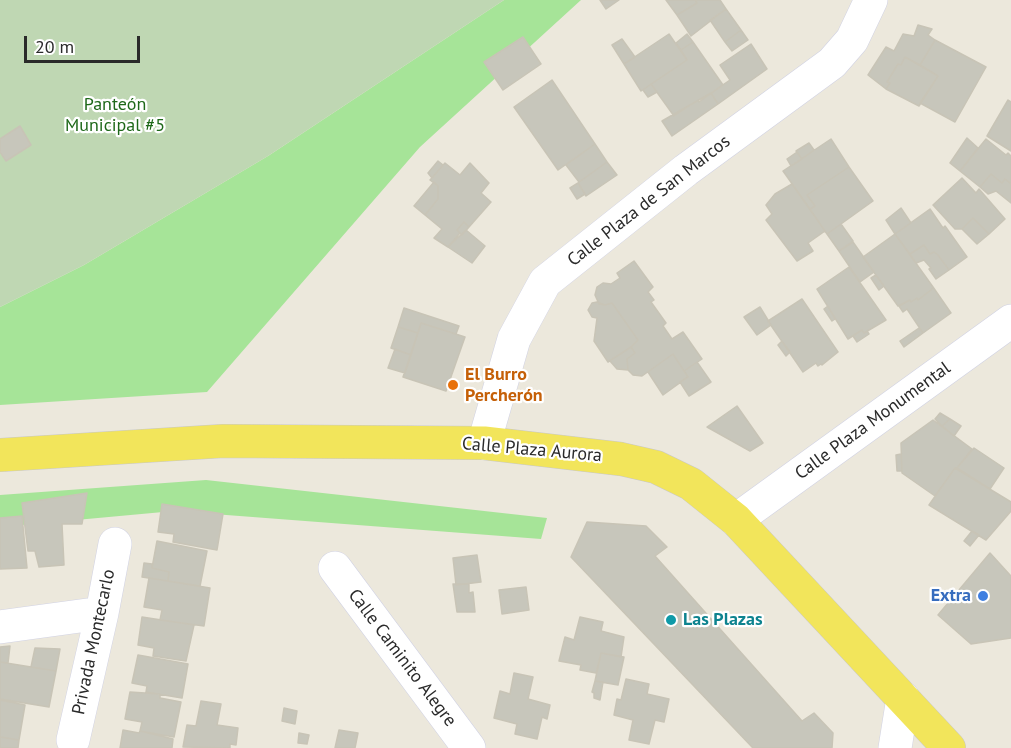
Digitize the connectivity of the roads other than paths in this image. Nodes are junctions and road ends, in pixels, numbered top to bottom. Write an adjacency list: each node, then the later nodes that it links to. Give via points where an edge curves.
1 (871, 0): 3 (street, Calle Plaza de San Marcos, via 852,40 832,63 686,170 545,282 514,339)
2 (1011, 321): 5 (street, Calle Plaza Monumental)
3 (484, 443): 4 (main road, Calle Plaza Aurora, via 223,441); 5 (main road, Calle Plaza Aurora, via 621,459 656,468 691,484)
4 (0, 455)
5 (736, 520): 10 (main road, Calle Plaza Aurora)
6 (115, 544): 8 (street, Privada Montecarlo)
7 (335, 568): 12 (street, Calle Caminito Alegre)
8 (102, 613): 9 (street); 11 (street, Privada Montecarlo)
9 (0, 627)
10 (903, 699): 13 (street); 14 (main road, Calle Plaza Aurora)
11 (73, 740)
12 (469, 748)
13 (895, 748)
14 (949, 748)

